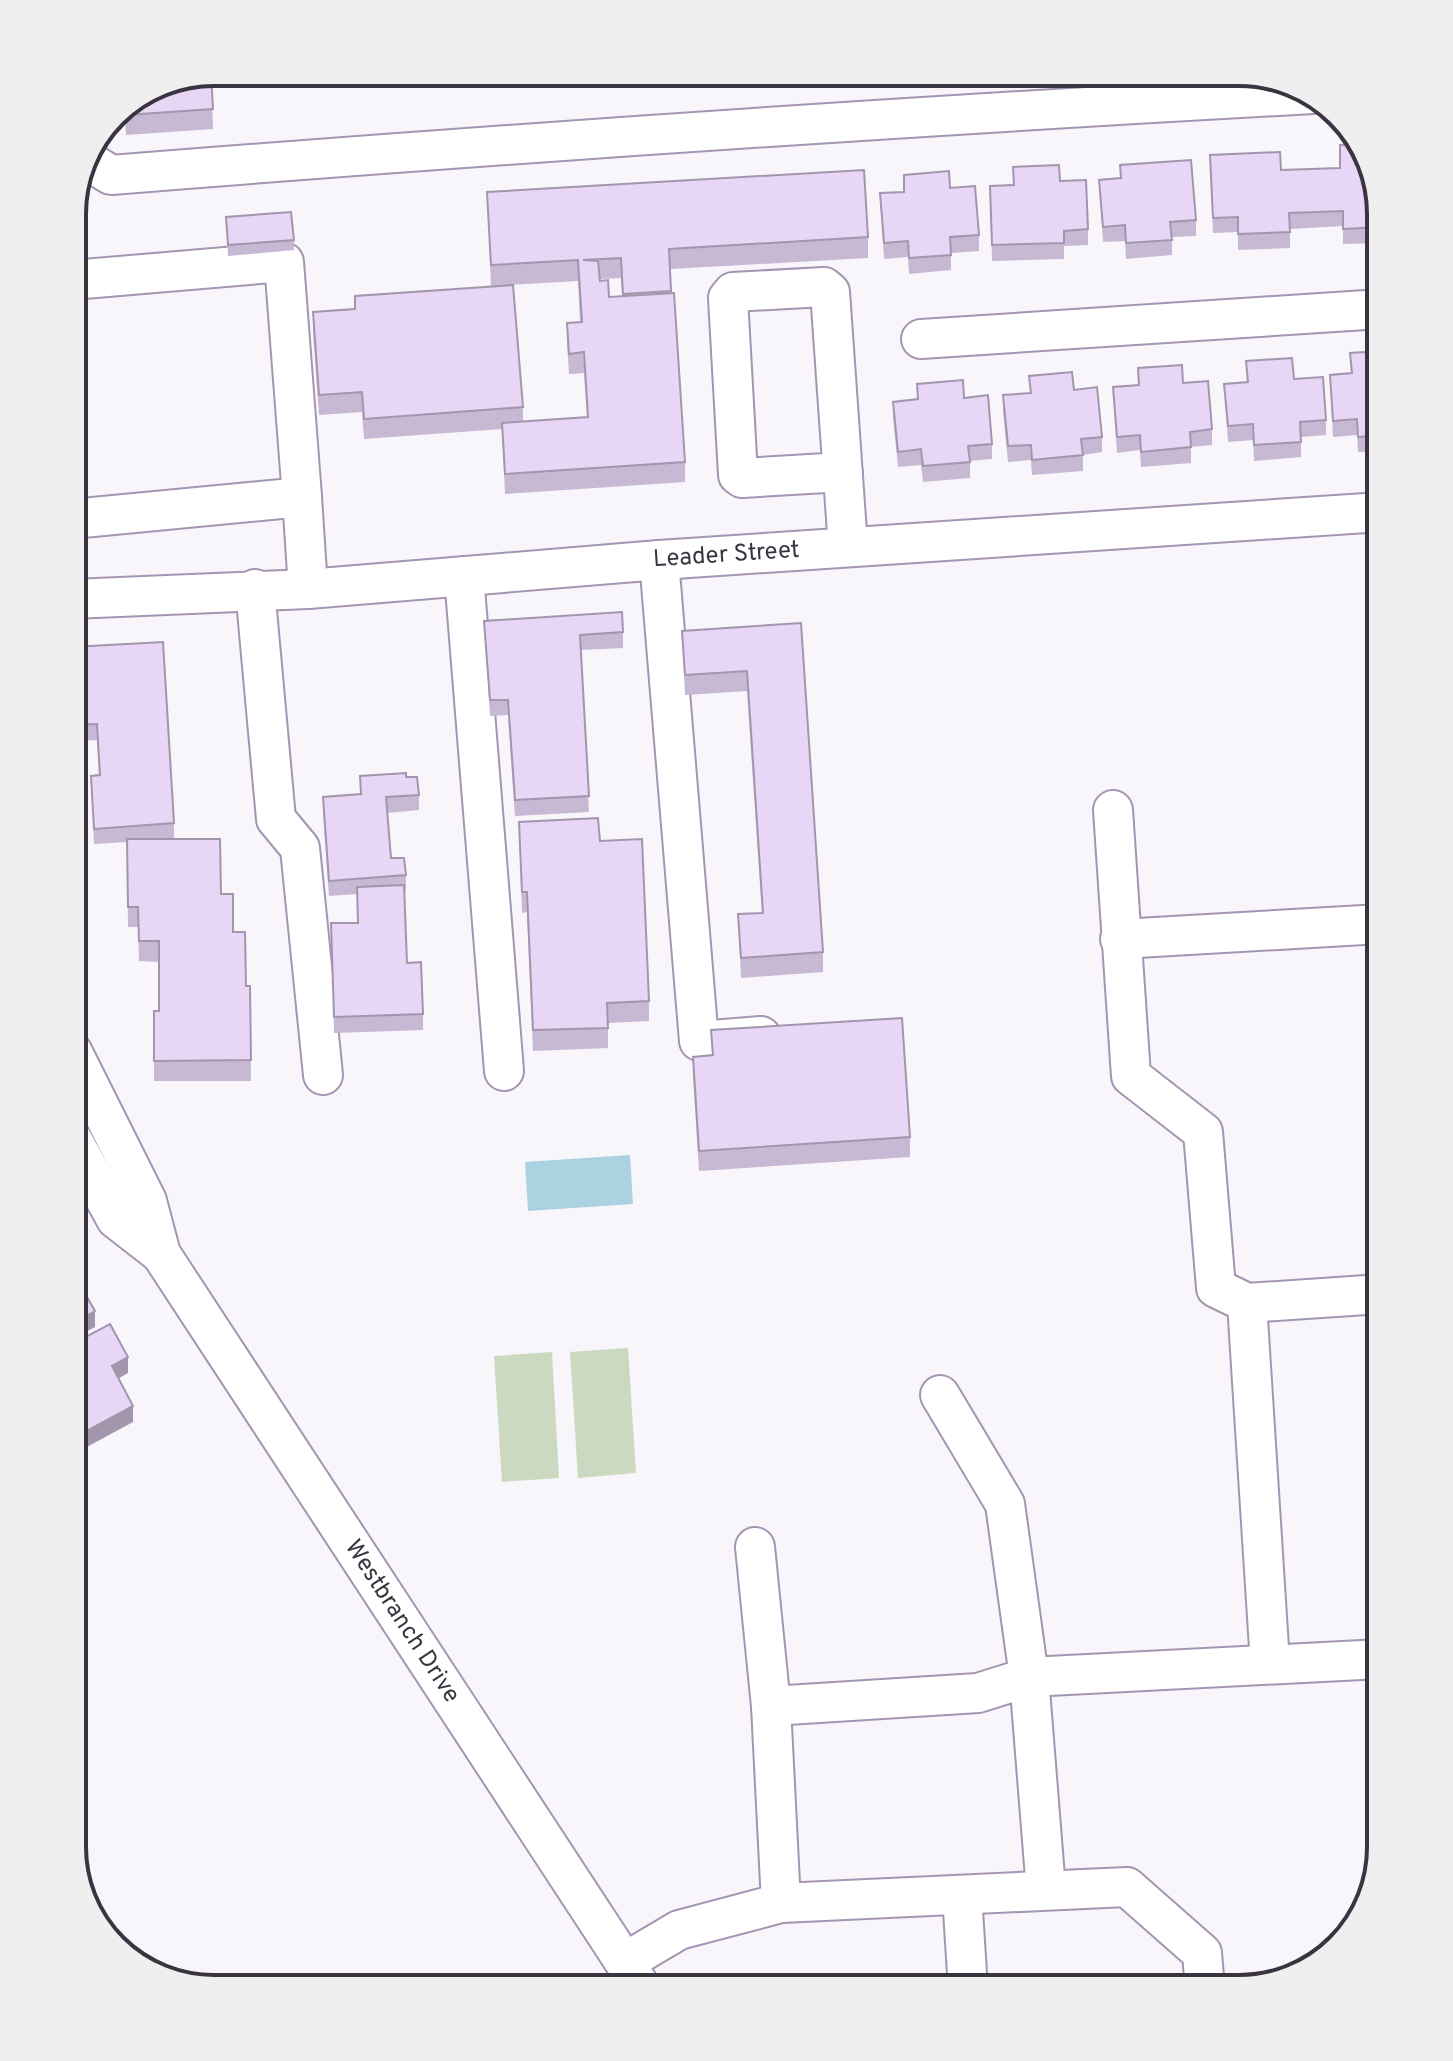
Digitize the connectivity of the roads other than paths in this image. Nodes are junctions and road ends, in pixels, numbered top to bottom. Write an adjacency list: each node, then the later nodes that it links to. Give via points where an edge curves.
1 (1286, 95): 2 (street, via 504,143 111,175)
2 (96, 166)
3 (86, 279): 7 (street, via 284,262)
4 (1367, 310): 5 (street)
5 (921, 339)
6 (843, 472): 6 (street, via 830,292 824,287 733,292 728,298 738,475); 10 (street)
7 (302, 497): 9 (street); 14 (street)
8 (1367, 513): 10 (street, Leader Street)
9 (86, 518)
10 (848, 547): 11 (street, Leader Street)
11 (659, 560): 12 (street, Leader Street); 19 (street, via 699,1041)
12 (464, 576): 14 (street, Leader Street); 20 (street)
13 (255, 589): 14 (street, Leader Street); 15 (street, Leader Street); 21 (street, via 276,819 300,848)
14 (308, 589)
15 (86, 598)
16 (1113, 810): 18 (street)
17 (1367, 925): 18 (street)
18 (1120, 939): 26 (street, via 1131,1076 1203,1132 1216,1288)
19 (803, 1033)
20 (504, 1071)
21 (323, 1075)
22 (86, 1081): 24 (street, Westbranch Drive, via 147,1201)
23 (86, 1164): 24 (street, Westbranch Drive, via 116,1219)
24 (161, 1254): 36 (street, Westbranch Drive)
25 (1367, 1295): 26 (street)
26 (1247, 1303): 30 (street)
27 (940, 1395): 31 (street, via 1005,1504)
28 (755, 1547): 32 (street)
29 (1367, 1660): 30 (street)
30 (1270, 1664): 31 (street)
31 (1029, 1677): 32 (street, via 978,1693); 33 (street)
32 (771, 1706): 35 (street)
33 (1046, 1890): 34 (street); 38 (street, via 1127,1887 1202,1953)
34 (962, 1895): 35 (street); 37 (street)
35 (781, 1903): 36 (street, via 679,1930)
36 (634, 1975)
37 (967, 1975)
38 (1204, 1975)

